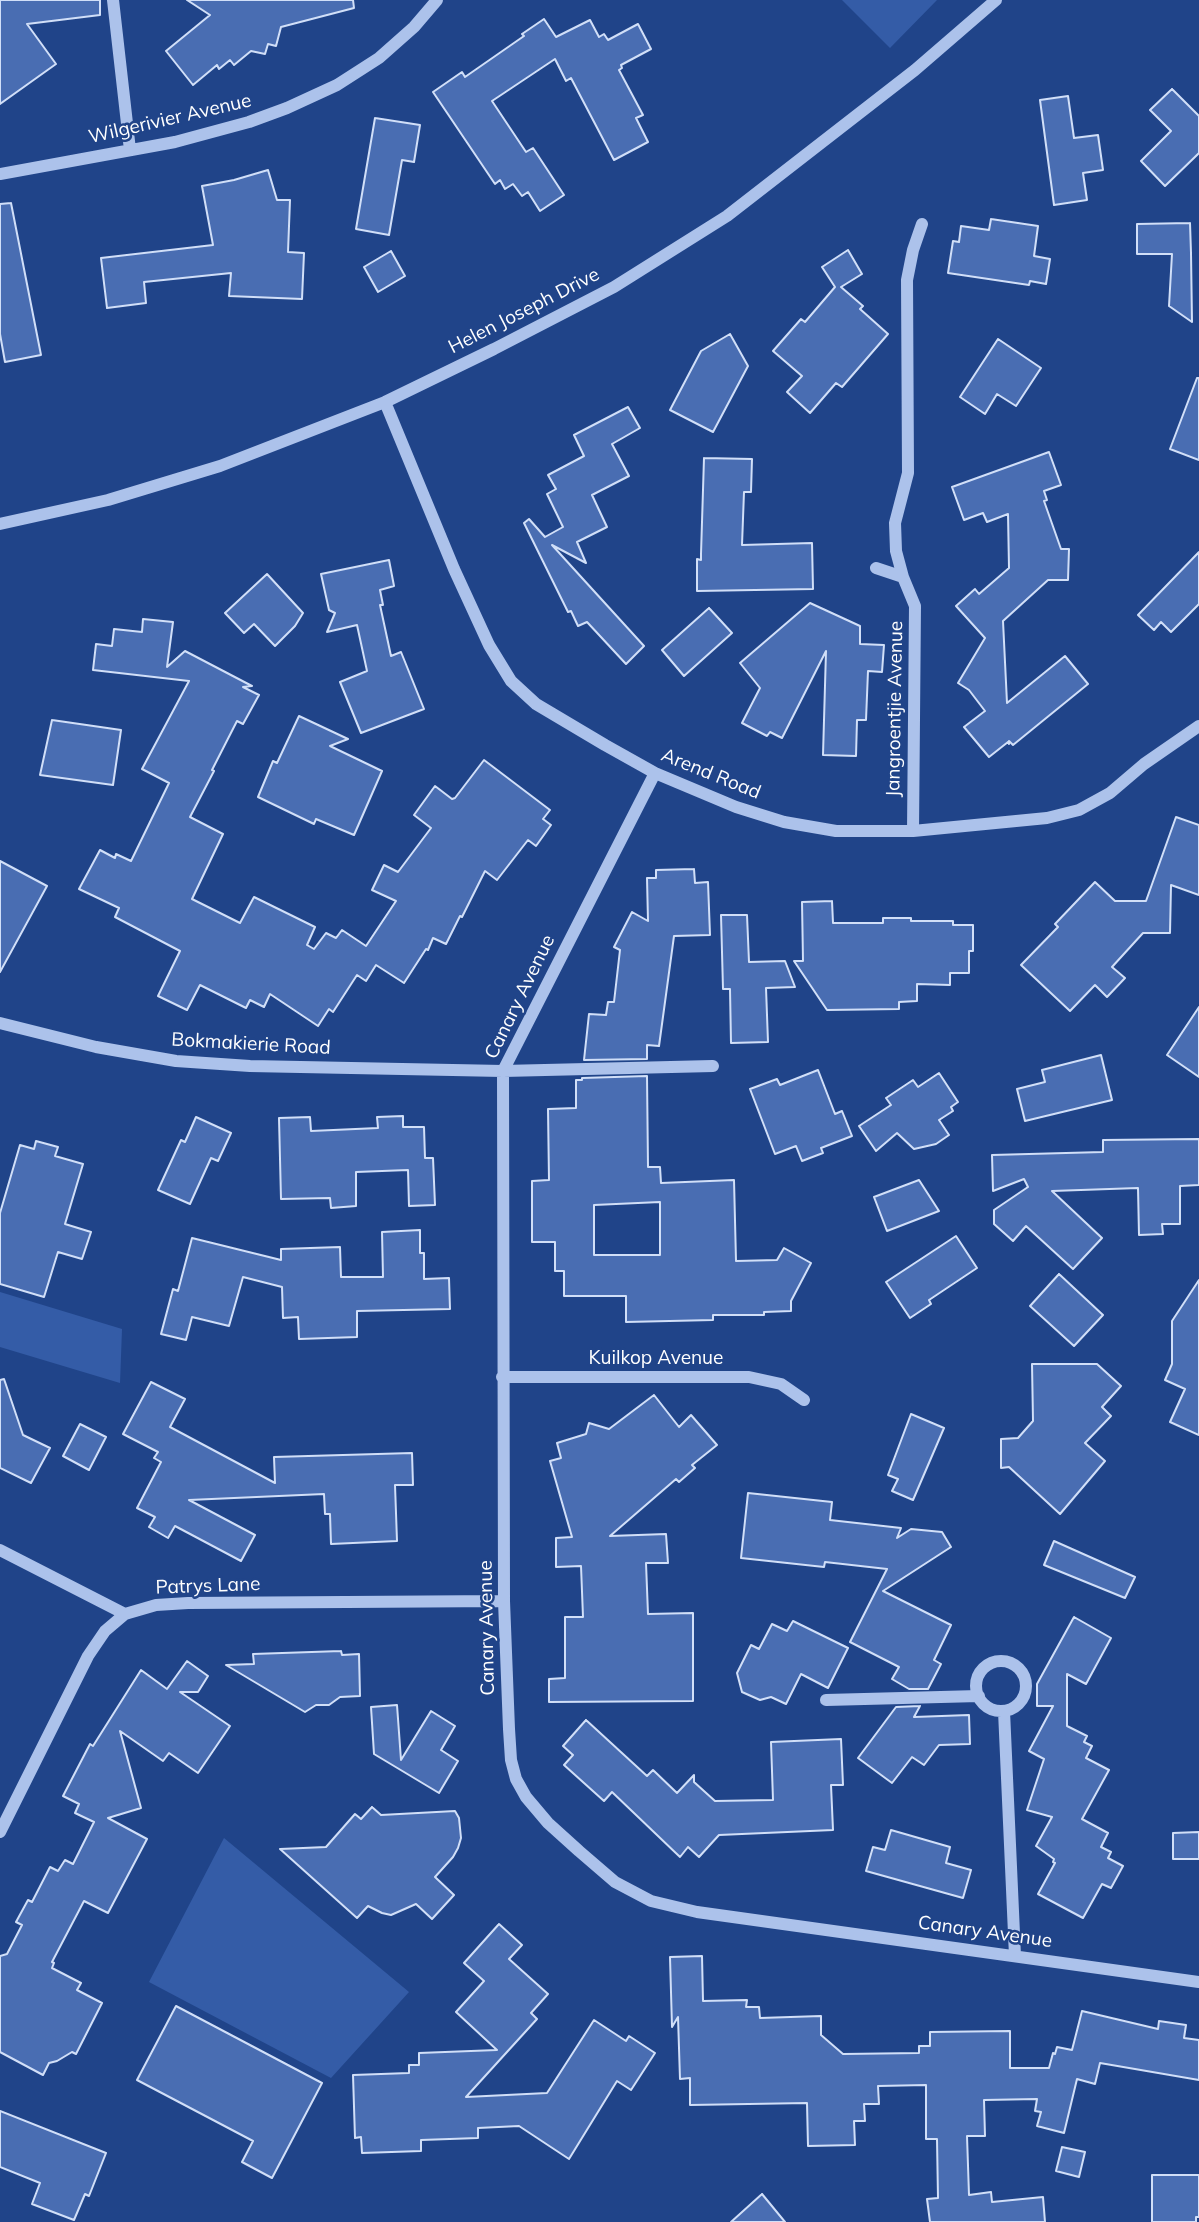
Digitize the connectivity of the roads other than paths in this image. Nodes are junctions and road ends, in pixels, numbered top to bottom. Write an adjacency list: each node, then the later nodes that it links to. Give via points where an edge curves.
1 (113, 0): 4 (street)
2 (438, 0): 4 (street, Wilgerivier Avenue, via 379,58 337,85 249,122)
3 (996, 0): 7 (street, Helen Joseph Drive, via 915,70 727,216 614,287)
4 (130, 150): 5 (street, Wilgerivier Avenue)
5 (0, 174)
6 (922, 224): 10 (street, Jangroentjie Avenue, via 907,280 908,473 895,523)
7 (385, 402): 8 (street, Helen Joseph Drive, via 220,466 108,500); 12 (street, Arend Road, via 454,569 511,681 560,720)
8 (0, 524)
9 (876, 568): 10 (street)
10 (902, 577): 13 (street, Jangroentjie Avenue, via 915,606)
11 (1199, 726): 13 (street, Arend Road, via 1110,793 1079,810 1047,818)
12 (655, 772): 13 (street, Arend Road, via 784,822 836,831); 16 (street, Canary Avenue)
13 (913, 831)
14 (0, 1023): 16 (street, Bokmakierie Road, via 176,1061)
15 (713, 1066): 16 (street, Bokmakierie Road)
16 (503, 1071): 17 (street, Canary Avenue)
17 (502, 1377): 18 (street, Kuilkop Avenue, via 749,1377 781,1384); 20 (street, Canary Avenue)
18 (804, 1400)
19 (0, 1550): 21 (street)
20 (505, 1601): 21 (street, Patrys Lane, via 188,1603 156,1605); 26 (street, Canary Avenue, via 509,1729 516,1779 548,1822 615,1882 652,1901 697,1912)
21 (125, 1614): 25 (street, Patrys Lane, via 105,1631 88,1656)
22 (979, 1696): 23 (street); 24 (street, via 994,1710); 24 (street, via 976,1686 985,1667 1010,1662 1023,1674 1025,1692 1013,1708)
23 (826, 1700)
24 (1004, 1710): 26 (street)
25 (0, 1832)
26 (1015, 1956): 27 (street, Canary Avenue)
27 (1199, 1982)

